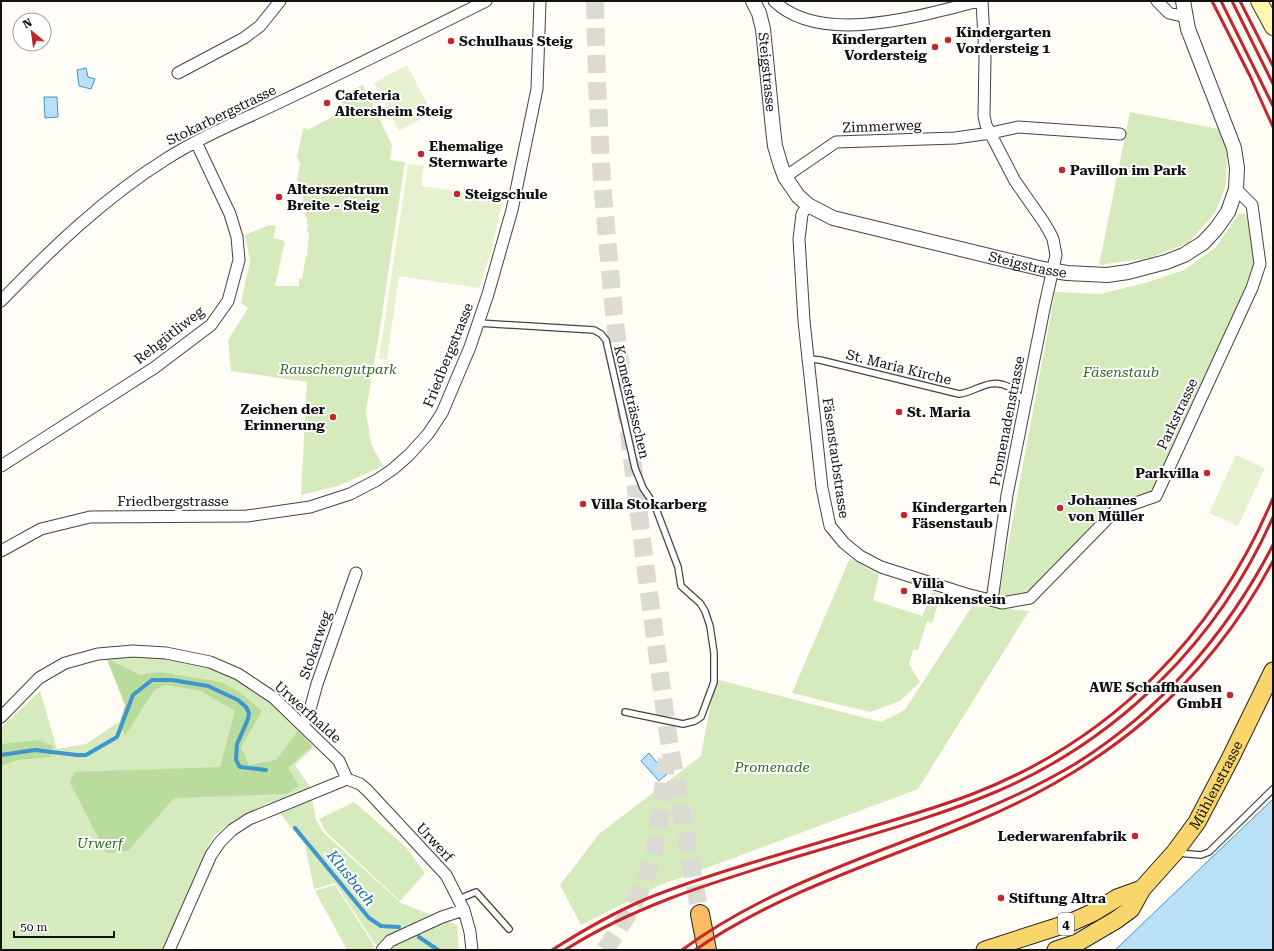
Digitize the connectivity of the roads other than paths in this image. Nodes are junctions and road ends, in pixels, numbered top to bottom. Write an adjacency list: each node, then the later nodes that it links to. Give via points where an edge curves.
1 (280, 1): 12 (street, via 260,26 244,38)
2 (486, 1): 15 (street, Stokarbergstrasse)
3 (540, 1): 21 (street, Friedbergstrasse, via 537,89 512,210)
4 (753, 1): 16 (street, Steigstrasse, via 760,13 763,29 773,135)
5 (774, 1): 6 (street, via 792,14 813,22 852,25 892,22)
6 (980, 1): 13 (street, Promenadenstrasse, via 986,58 984,116)
7 (1157, 1): 10 (street, via 1170,13)
8 (1183, 1): 10 (street, Steigstrasse)
9 (1259, 1): 11 (main road)
10 (1186, 17): 17 (street, Steigstrasse, via 1191,37 1234,148 1237,168)
11 (1273, 27)
12 (178, 73)
13 (991, 133): 14 (street, Zimmerweg, via 1018,127); 16 (street, Zimmerweg, via 955,138 836,142); 19 (street, Promenadenstrasse, via 1015,181 1043,220 1053,239 1056,256)
14 (1120, 134)
15 (196, 142): 20 (street, Stokarbergstrasse, via 166,158 128,184 49,253); 24 (street, Rehgütliweg, via 230,214 237,237 239,260 228,301 211,325 154,368)
16 (785, 177): 18 (street, Steigstrasse, via 798,196)
17 (1236, 190): 19 (street, Steigstrasse, via 1228,212 1216,229 1203,243 1184,255 1128,272 1107,275); 27 (street, Parkstrasse, via 1252,205 1260,264 1252,288 1156,496 1116,510 1030,598)
18 (808, 205): 19 (street, Steigstrasse, via 833,218); 22 (street, Fäsenstaubstrasse, via 802,214 799,239)
19 (1053, 271): 23 (street, Promenadenstrasse)
20 (1, 301)
21 (478, 323): 25 (street, Friedbergstrasse, via 442,414 428,434 393,469 350,494 310,507 247,516 90,517 42,529); 29 (lane, Kometsträsschen, via 594,330 604,336 635,468 643,488 655,506 678,567 681,586 700,603 705,612 714,653 714,682 701,717 695,721 683,724)
22 (808, 359): 23 (lane, St. Maria Kirche, via 959,394 983,385 1007,386); 27 (street, Fäsenstaubstrasse, via 822,488 830,526 844,543 881,567)
23 (1026, 401): 27 (street, Promenadenstrasse, via 1007,495)
24 (1, 466)
25 (1, 551)
26 (356, 573): 31 (street, Stokarweg)
27 (997, 602)
28 (1273, 671): 34 (main road, Mühlenstrasse / 4, via 1197,822)
29 (625, 712)
30 (1, 717): 31 (street, Urwerfhalde, via 39,678 64,663 98,654 133,651 166,653 210,662 238,674 274,698)
31 (303, 726): 32 (street, Urwerfhalde, via 339,761)
32 (347, 779): 36 (street, Urwerf, via 367,790 446,875); 40 (street, via 248,819 232,830 211,855)
33 (1273, 789): 34 (lane, via 1209,852 1201,855)
34 (1175, 852): 35 (main road, Mühlenstrasse / 4)
35 (1142, 889): 44 (main road, Mühlenstrasse / 4, via 1117,898 1072,922); 45 (main road, Mühlenstrasse / 4, via 1131,909 1116,920 1077,943)
36 (459, 898): 37 (street, Urwerf); 39 (lane, via 476,892)
37 (464, 910): 41 (street, via 442,917 390,941); 42 (street, Urwerf)
38 (700, 914): 43 (highway)
39 (509, 929)
40 (169, 950)
41 (382, 950)
42 (472, 950)
43 (707, 950)
44 (985, 950)
45 (1056, 950)

